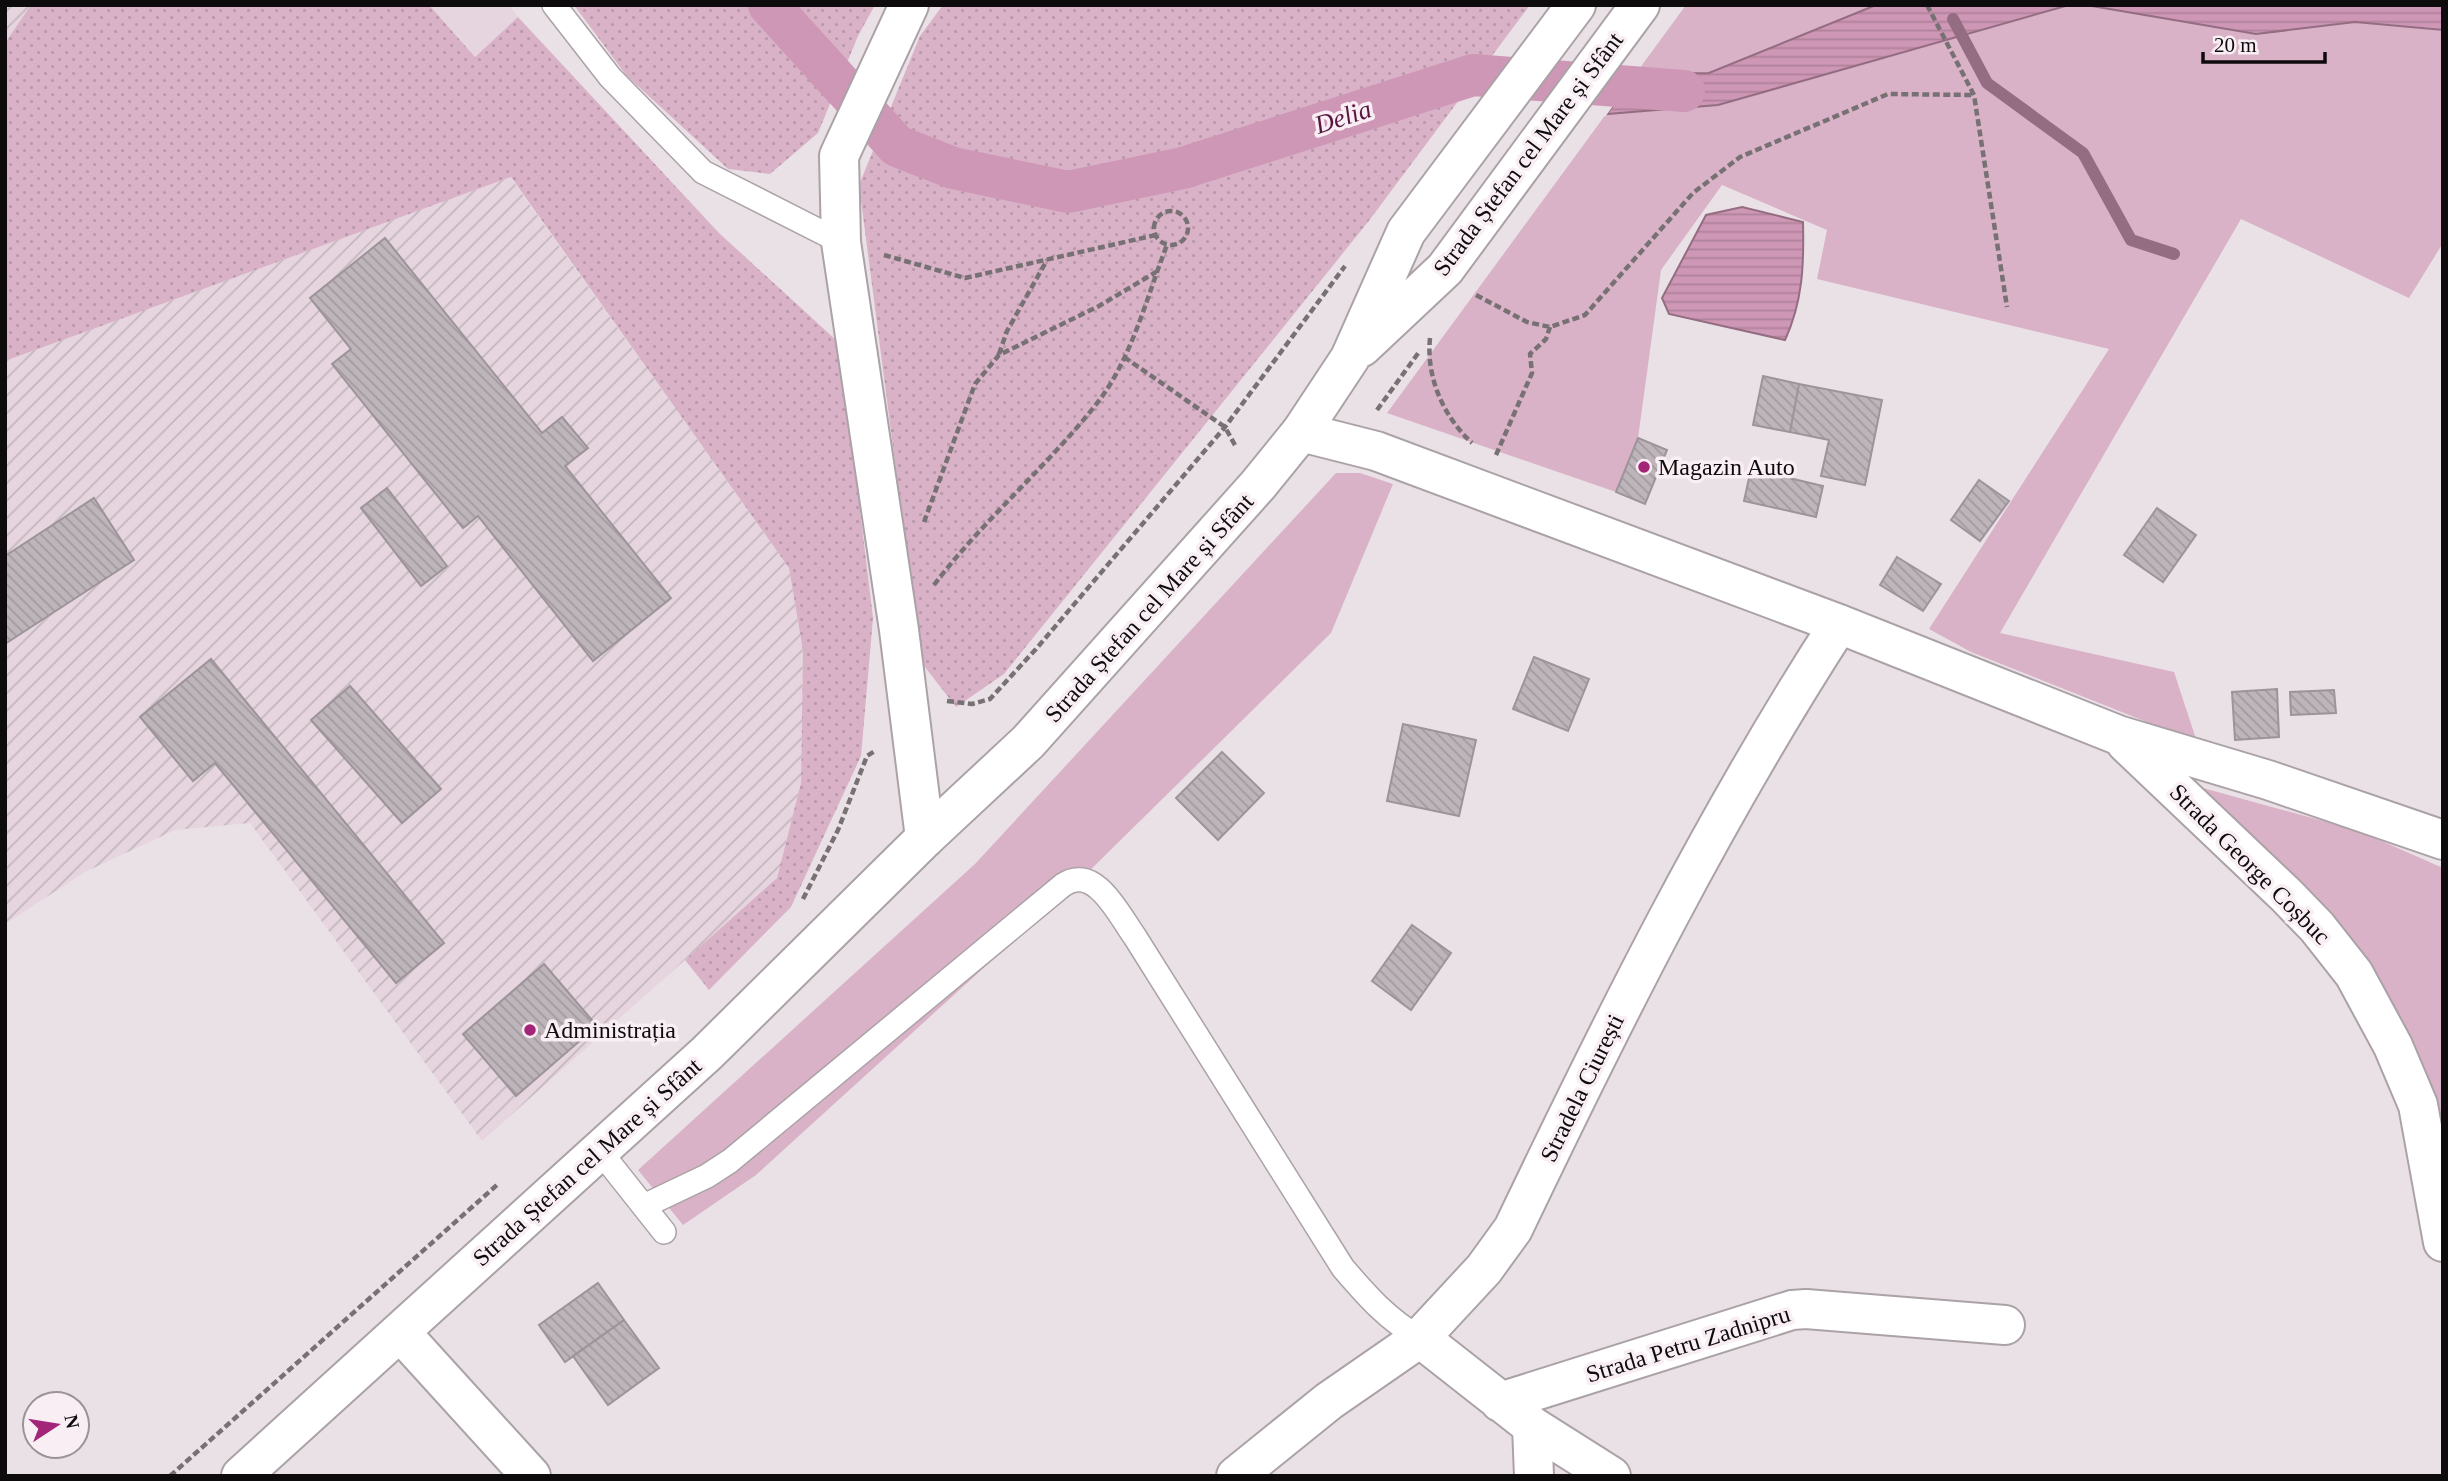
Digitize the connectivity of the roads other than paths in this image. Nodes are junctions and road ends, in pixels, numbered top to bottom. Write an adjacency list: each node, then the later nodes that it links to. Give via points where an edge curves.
1 (554, 5): 5 (lane, via 610,77 703,172)
2 (1576, 5): 6 (street, Strada Ștefan cel Mare și Sfânt, via 1406,232)
3 (1640, 5): 6 (street, Strada Ștefan cel Mare și Sfânt, via 1456,279)
4 (904, 14): 5 (street, via 839,156)
5 (841, 243): 10 (street)
6 (1350, 358): 7 (street, Strada Ștefan cel Mare și Sfânt)
7 (1301, 432): 8 (street, via 1376,451); 10 (street, Strada Ștefan cel Mare și Sfânt, via 1028,742)
8 (1839, 624): 9 (street); 18 (street, Stradela Ciurești, via 1750,766 1665,919 1513,1229 1484,1269)
9 (2118, 735): 11 (street); 15 (street, Strada George Coșbuc, via 2318,927 2354,974 2418,1105)
10 (925, 838): 12 (street, Strada Ștefan cel Mare și Sfânt, via 707,1053)
11 (2443, 840)
12 (599, 1150): 13 (lane); 17 (street, Strada Ștefan cel Mare și Sfânt)
13 (644, 1206): 14 (lane); 18 (lane, via 730,1161 1063,885 1072,878 1086,878 1135,937 1343,1268 1374,1304)
14 (664, 1231)
15 (2443, 1242)
16 (2005, 1325): 19 (street, Strada Petru Zadnipru, via 1792,1310)
17 (401, 1333): 21 (street, Strada Ștefan cel Mare și Sfânt); 22 (street)
18 (1420, 1338): 19 (street); 23 (street, Stradela Ciurești, via 1329,1401)
19 (1500, 1402): 20 (street)
20 (1532, 1426): 24 (street); 25 (street)
21 (241, 1476)
22 (531, 1476)
23 (1236, 1476)
24 (1534, 1476)
25 (1611, 1476)

